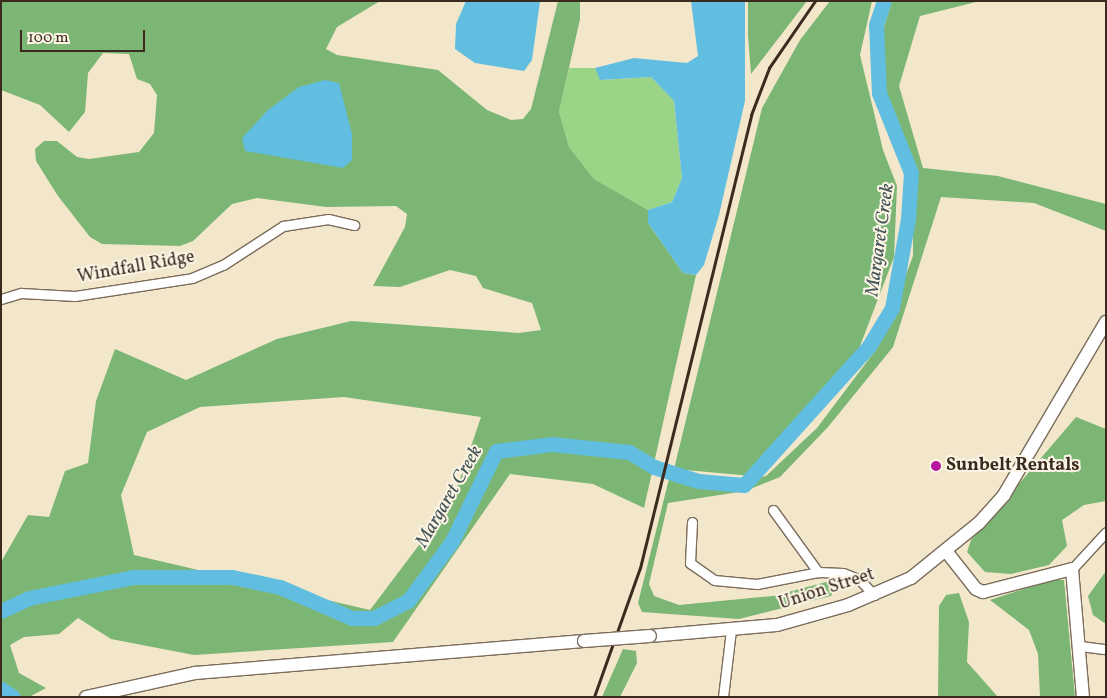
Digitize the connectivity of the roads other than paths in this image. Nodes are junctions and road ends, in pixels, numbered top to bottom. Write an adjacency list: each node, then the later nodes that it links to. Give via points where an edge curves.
1 (354, 225): 2 (street, Windfall Ridge, via 328,219 283,226 223,265 192,278 75,296 21,292)
2 (1, 299)
3 (1106, 322): 7 (main road, Union Street, via 1024,468 979,523)
4 (773, 510): 9 (street)
5 (692, 522): 9 (street, via 690,563 714,580 757,584)
6 (1106, 532): 8 (street)
7 (946, 551): 8 (main road, via 976,589 984,592); 10 (main road, Union Street, via 911,578)
8 (1072, 570): 12 (main road)
9 (818, 572): 10 (street, via 859,579)
10 (874, 596): 11 (main road, Union Street, via 776,625)
11 (731, 630): 14 (main road, Union Street, bridge, via 180,675); 15 (street)
12 (1080, 646): 13 (street); 16 (main road)
13 (1106, 649)
14 (86, 697)
15 (723, 697)
16 (1083, 697)

